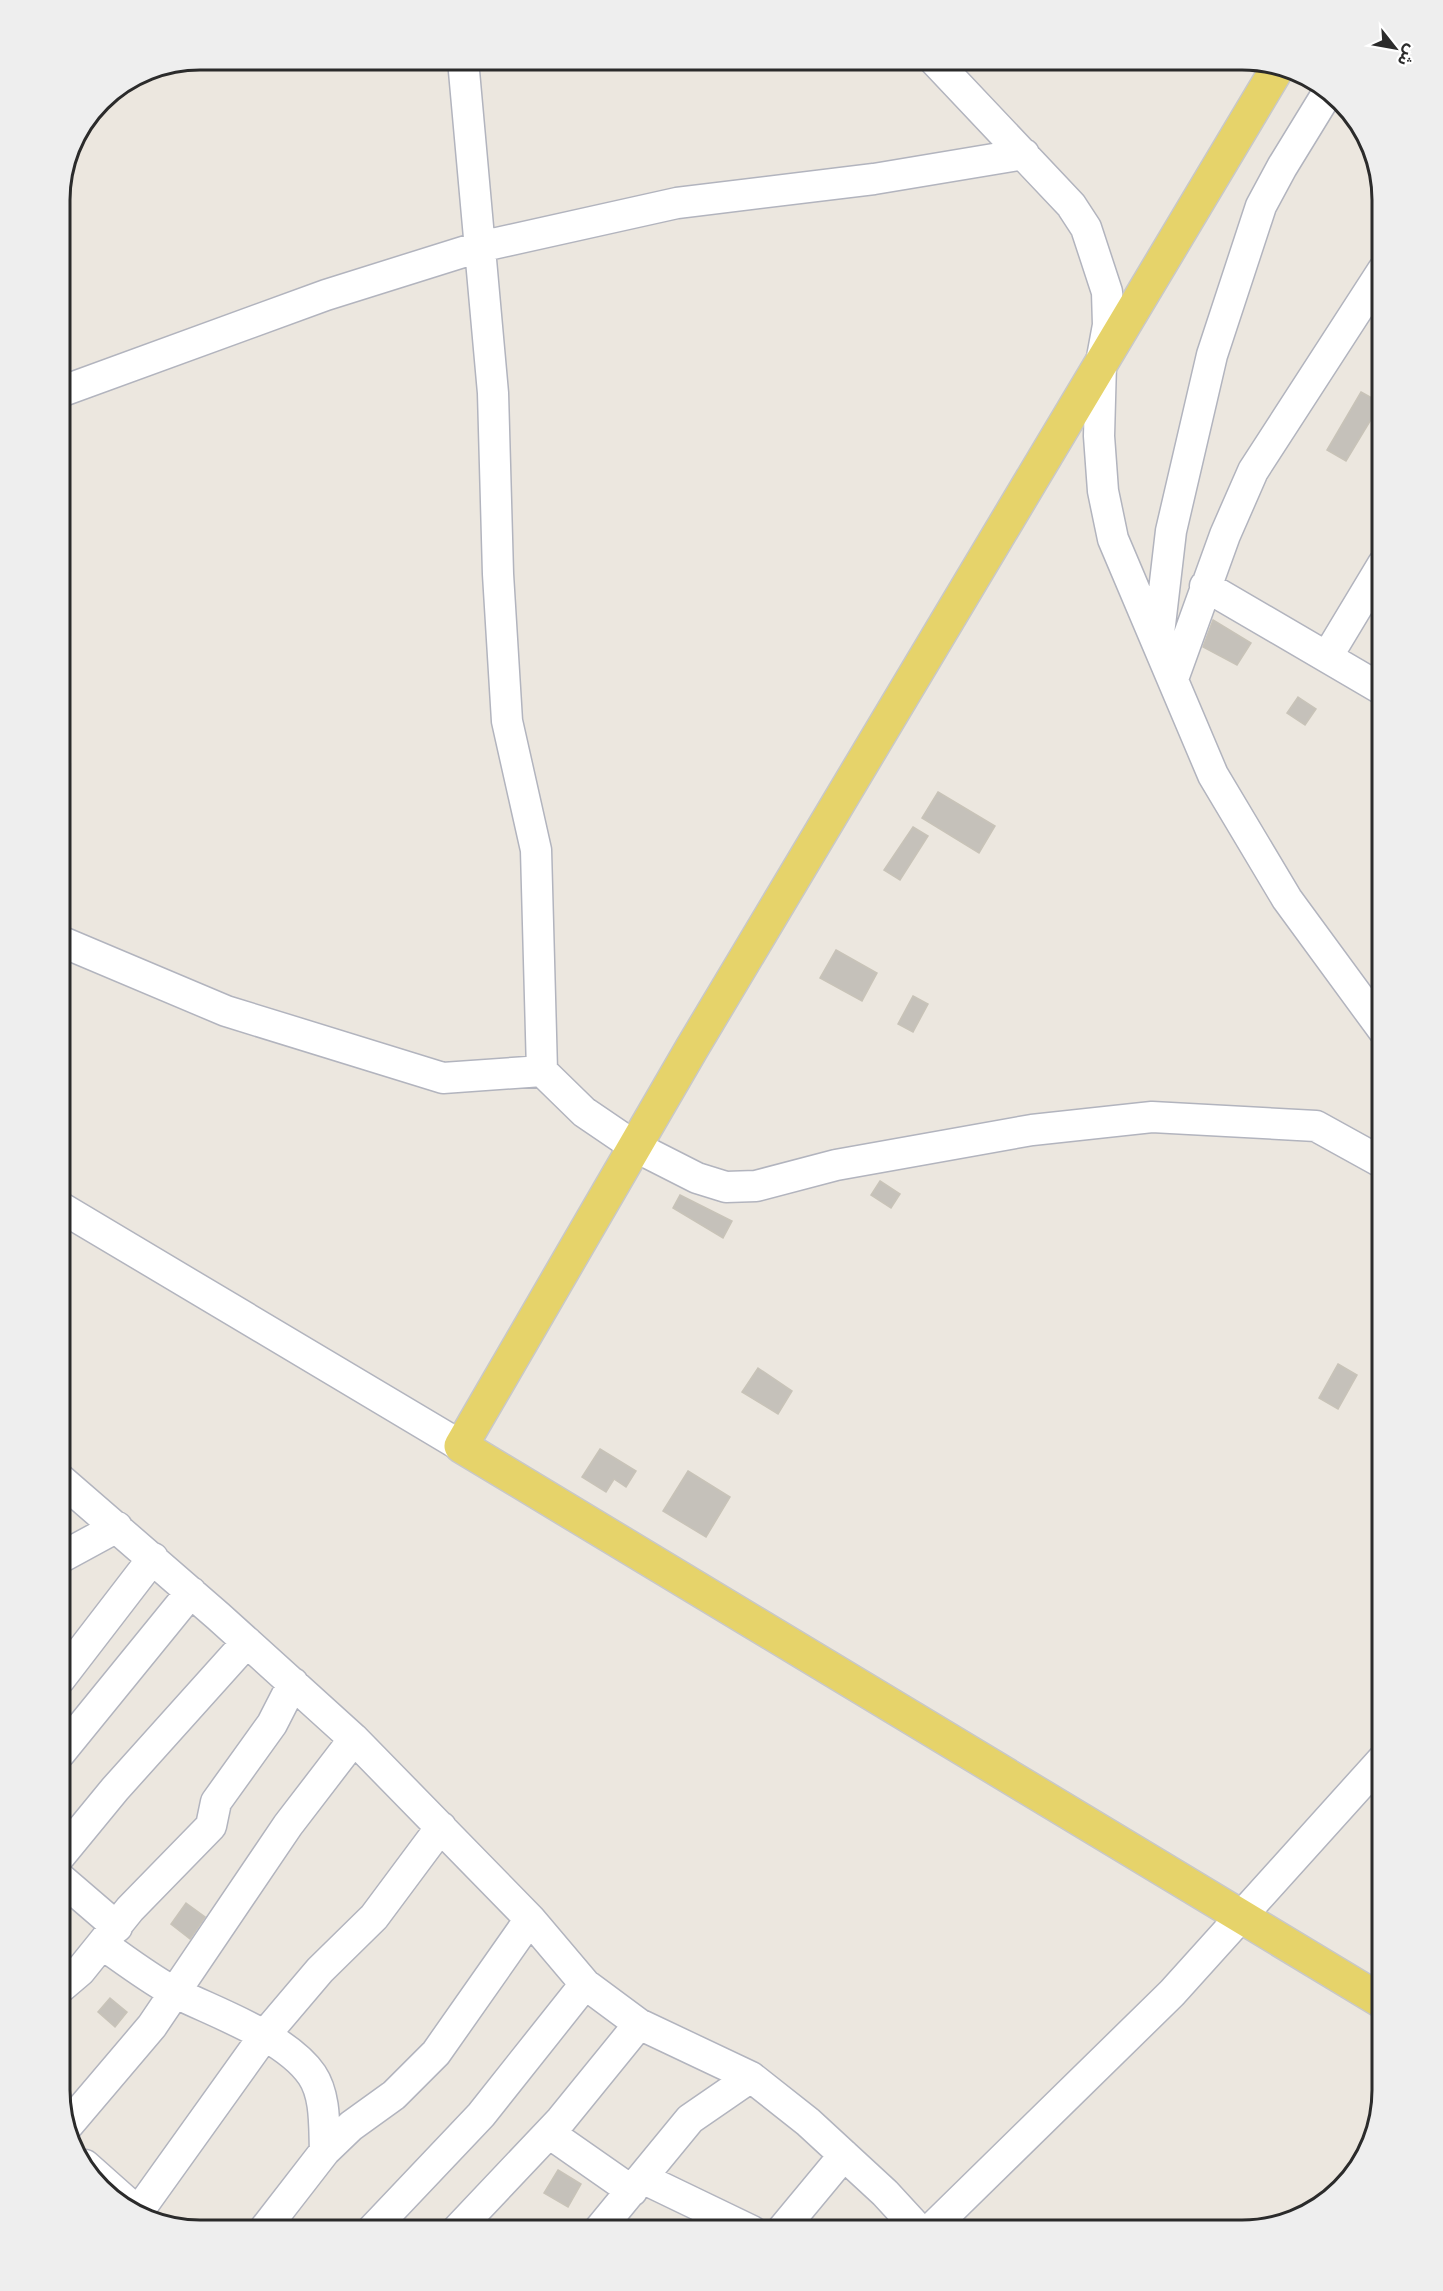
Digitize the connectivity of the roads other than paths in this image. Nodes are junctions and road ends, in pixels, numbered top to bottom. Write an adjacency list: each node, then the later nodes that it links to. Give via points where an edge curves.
1 (464, 70): 6 (street)
2 (944, 71): 5 (street)
3 (1274, 74): 8 (main road)
4 (1324, 99): 12 (street, via 1261,206 1212,355 1171,531)
5 (1024, 154): 6 (street, via 874,179 677,203); 8 (street, via 1071,205 1086,228 1099,261 1107,292 1108,326)
6 (479, 247): 9 (street, via 326,295); 18 (street, via 493,393 507,721 536,850)
7 (1372, 287): 11 (street, via 1253,471)
8 (1101, 363): 12 (street, via 1099,436 1107,510 1113,539); 19 (main road)
9 (71, 388)
10 (1372, 583): 13 (street)
11 (1204, 586): 13 (street); 14 (street)
12 (1158, 646): 14 (street)
13 (1328, 657): 15 (street)
14 (1173, 679): 17 (street, via 1224,794 1287,899)
15 (1372, 683)
16 (71, 945): 18 (street, via 226,1011 443,1078)
17 (1372, 1012)
18 (542, 1071): 19 (street, via 584,1112)
19 (634, 1146): 20 (street, via 697,1179 726,1186 756,1186 836,1165 1020,1132 1152,1117 1316,1126); 22 (main road)
20 (1372, 1157)
21 (70, 1213): 22 (street)
22 (461, 1446): 37 (main road)
23 (70, 1488): 24 (street)
24 (117, 1527): 25 (street); 26 (street)
25 (70, 1552)
26 (153, 1558): 27 (street); 29 (street)
27 (191, 1592): 28 (street); 32 (street)
28 (247, 1642): 30 (street); 35 (street)
29 (70, 1667)
30 (293, 1683): 31 (street); 39 (street, via 272,1725 216,1802 211,1826 130,1909)
31 (354, 1739): 34 (street); 42 (street, via 288,1825)
32 (70, 1740)
33 (1372, 1771): 37 (street)
34 (441, 1827): 38 (street); 45 (street, via 374,1917 320,1970)
35 (70, 1844)
36 (70, 1890): 39 (street)
37 (1241, 1917): 43 (main road); 60 (street, via 1172,1993)
38 (530, 1919): 41 (street); 49 (street, via 436,2053 394,2095 351,2126)
39 (110, 1936): 40 (street); 42 (street)
40 (70, 1979)
41 (585, 1984): 44 (street); 54 (street, via 481,2115)
42 (174, 1992): 45 (street); 47 (street, via 152,2026)
43 (1372, 1995)
44 (639, 2024): 46 (street); 48 (street)
45 (264, 2036): 49 (street, via 301,2062 312,2076 323,2113); 52 (street)
46 (751, 2077): 50 (street); 51 (street, via 690,2119)
47 (74, 2119)
48 (549, 2133): 51 (street); 55 (street)
49 (325, 2151): 53 (street)
50 (844, 2156): 58 (street); 59 (street)
51 (637, 2185): 56 (street); 57 (street)
52 (137, 2204)
53 (272, 2220)
54 (381, 2220)
55 (466, 2220)
56 (607, 2220)
57 (724, 2220)
58 (789, 2220)
59 (910, 2220)
60 (940, 2220)

